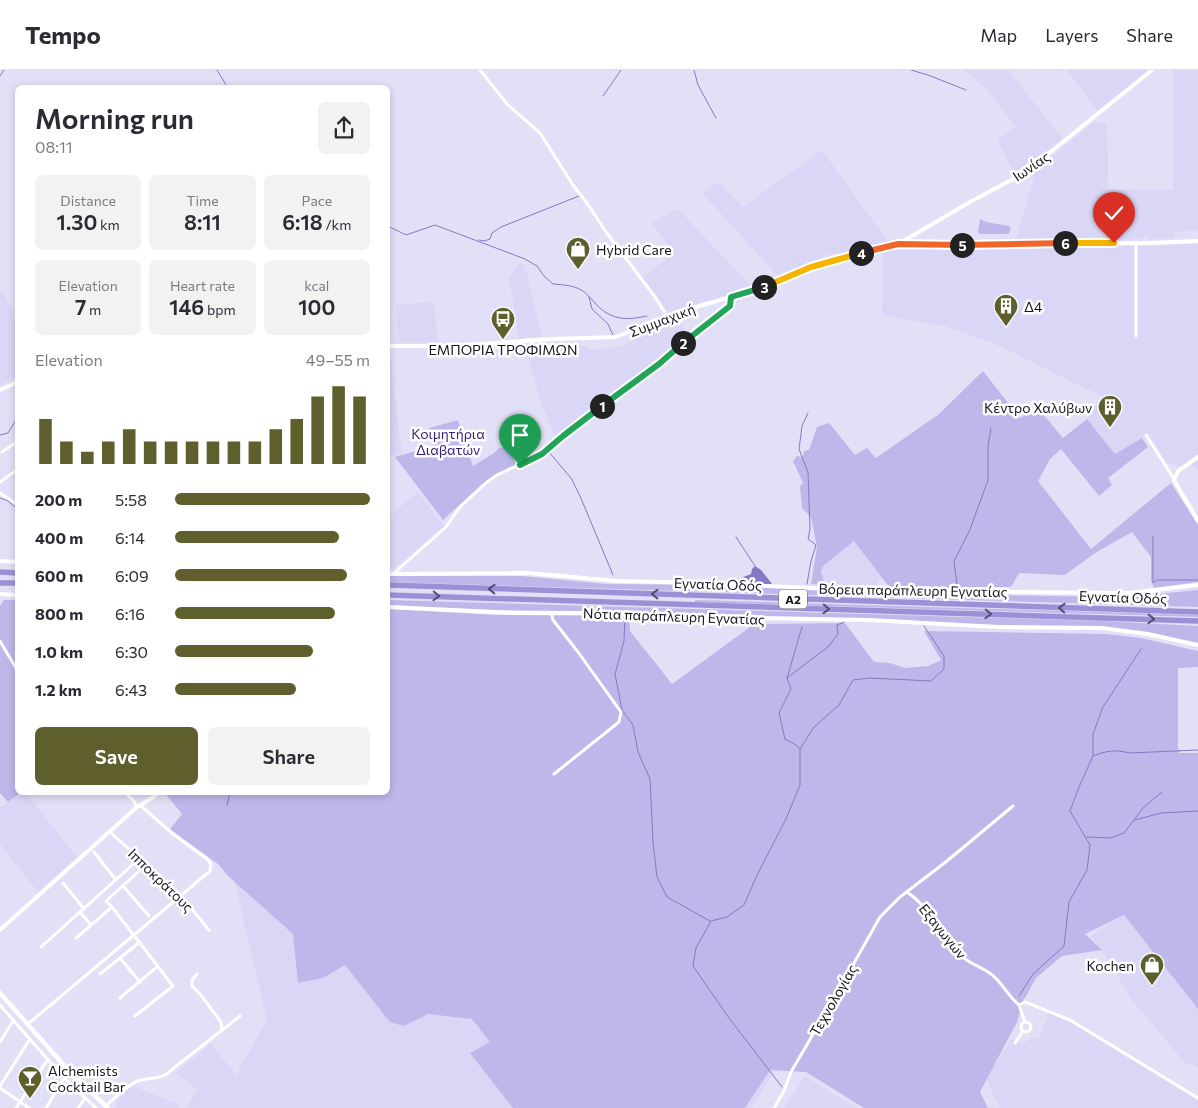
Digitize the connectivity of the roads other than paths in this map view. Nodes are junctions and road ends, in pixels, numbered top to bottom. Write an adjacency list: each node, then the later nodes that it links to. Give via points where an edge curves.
1 (480, 70): 9 (street, via 507,104 540,133 568,179)
2 (1152, 70): 3 (street, Ιωνίας, via 1037,164)
3 (907, 239): 6 (street, Ιωνίας); 7 (street)
4 (1198, 241): 5 (street, Συμμαχική)
5 (1136, 243): 7 (street, Συμμαχική); 10 (street)
6 (898, 244): 7 (street, Συμμαχική); 8 (street, Συμμαχική, via 826,262)
7 (908, 245)
8 (731, 297): 9 (street, Συμμαχική); 28 (street, via 730,306 542,454 486,483 460,507 446,527)
9 (667, 316): 11 (street, Συμμαχική, via 616,337)
10 (1136, 336)
11 (390, 346)
12 (15, 383): 13 (street)
13 (0, 390)
14 (1146, 435): 19 (street)
15 (15, 443): 16 (street)
16 (2, 452)
17 (1198, 457): 19 (street, via 1178,471)
18 (15, 471): 20 (street)
19 (1174, 478): 23 (street)
20 (0, 482)
21 (0, 493): 22 (street)
22 (15, 500)
23 (1198, 521)
24 (0, 561): 25 (street)
25 (15, 562)
26 (0, 572): 27 (highway)
27 (15, 573)
28 (390, 574): 32 (street, Βόρεια παράπλευρη Εγνατίας, via 528,573 617,581 921,591 1128,593)
29 (0, 582): 30 (highway)
30 (15, 583)
31 (390, 585): 37 (highway, Εγνατία Οδός / Α2, one-way to 31)
32 (1198, 585)
33 (15, 595): 35 (street)
34 (390, 595): 39 (highway, Εγνατία Οδός / Α2, one-way to 39)
35 (0, 596)
36 (390, 607): 38 (street, Νότια παράπλευρη Εγνατίας)
37 (1198, 612)
38 (552, 613): 41 (street, Νότια παράπλευρη Εγνατίας, via 1102,628); 43 (street, via 553,620 622,716 619,722)
39 (1198, 620)
40 (0, 641): 42 (street)
41 (1198, 645)
42 (15, 667)
43 (554, 774)
44 (127, 795): 46 (street)
45 (156, 795): 46 (street)
46 (138, 806): 48 (street); 57 (street, via 211,864 210,872)
47 (1013, 806): 55 (street)
48 (110, 832): 50 (street, Ιπποκράτους); 63 (street)
49 (94, 852): 52 (street)
50 (140, 859): 51 (street, Ιπποκράτους); 52 (street)
51 (146, 865): 54 (street); 57 (street, Ιπποκράτους)
52 (116, 880): 56 (street)
53 (62, 882): 60 (street)
54 (123, 886): 58 (street); 61 (street)
55 (907, 892): 77 (street, Εξαγωγών, via 929,912 959,954 996,979); 100 (street, Τεχνολογίας, via 880,916 791,1072)
56 (101, 893): 58 (street); 60 (street)
57 (181, 896): 64 (street, Ιπποκράτους); 65 (street)
58 (106, 901): 59 (street)
59 (112, 907): 62 (street); 65 (street)
60 (82, 910): 62 (street); 68 (street)
61 (149, 916)
62 (91, 925): 66 (street)
63 (0, 930)
64 (209, 930)
65 (134, 935): 67 (street); 82 (street)
66 (76, 938)
67 (140, 942): 69 (street); 70 (street)
68 (41, 946)
69 (120, 958): 71 (street); 73 (street)
70 (158, 966): 73 (street); 78 (street, via 173,986)
71 (100, 974)
72 (197, 974): 83 (street, via 192,986 221,1022)
73 (140, 982): 75 (street)
74 (0, 992): 82 (main road)
75 (120, 998)
76 (0, 1005): 80 (street)
77 (1019, 1005): 81 (street); 92 (street, via 1025,1002 1070,1020)
78 (135, 1016)
79 (240, 1016): 83 (street)
80 (13, 1021): 85 (street); 86 (street)
81 (1025, 1022): 84 (street, via 1020,1026); 84 (street, via 1031,1028)
82 (28, 1024): 94 (main road, via 69,1071)
83 (222, 1030): 94 (street, via 165,1075 138,1080 118,1094)
84 (1023, 1031): 87 (street)
85 (30, 1040): 88 (street); 90 (street)
86 (0, 1042)
87 (1015, 1043)
88 (48, 1059): 89 (street); 93 (street)
89 (64, 1078): 91 (street); 97 (street)
90 (0, 1087): 93 (street)
91 (85, 1098): 98 (street); 99 (street)
92 (1198, 1098)
93 (20, 1102): 95 (street); 96 (street)
94 (107, 1107)
95 (16, 1108)
96 (29, 1108)
97 (46, 1108)
98 (78, 1108)
99 (96, 1108)
100 (774, 1108)

